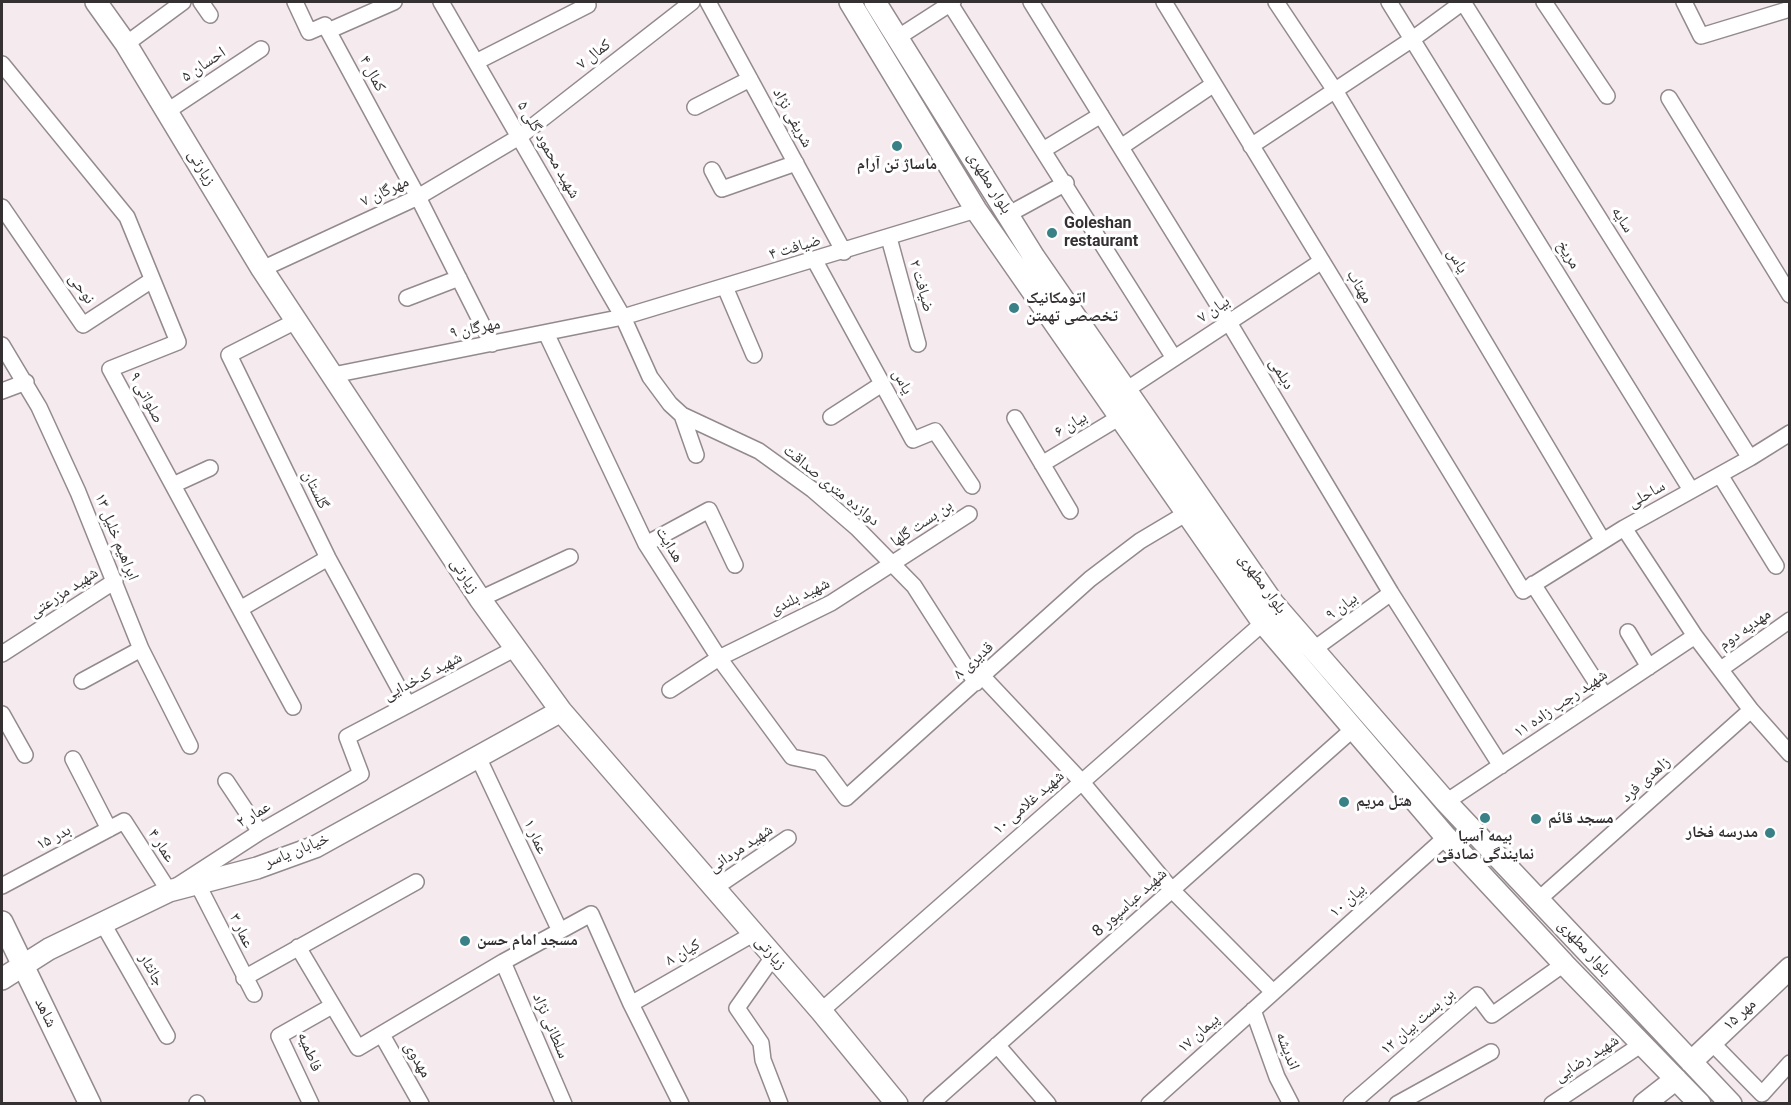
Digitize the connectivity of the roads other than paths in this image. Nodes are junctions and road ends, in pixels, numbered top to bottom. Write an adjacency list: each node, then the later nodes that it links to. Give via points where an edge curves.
1 (96, 2): 26 (main road, زیارتی)
2 (183, 2): 26 (street)
3 (201, 2): 22 (street)
4 (295, 2): 23 (street, via 309,32 325,25)
5 (394, 2): 23 (street)
6 (441, 2): 28 (street, شهید محمود گلی ۵)
7 (692, 2): 38 (street, کمال ۷)
8 (708, 2): 30 (street, شریفی نژاد)
9 (850, 2): 47 (main road, بلوار مطهری)
10 (874, 2): 24 (main road, بلوار مطهری)
11 (951, 2): 24 (street); 41 (street)
12 (1031, 2): 37 (street, دیلمی)
13 (1164, 2): 31 (street, مهتاب)
14 (1276, 2): 32 (street, یاس)
15 (1389, 2): 25 (street, مریخ)
16 (1463, 2): 25 (street); 80 (street, سایه)
17 (1544, 2): 33 (street)
18 (1684, 2): 21 (street, via 1701,36)
19 (588, 5): 20 (street)
20 (565, 8): 28 (street)
21 (1790, 9)
22 (210, 15)
23 (328, 31): 45 (street, کمال ۴)
24 (897, 38): 48 (main road, بلوار مطهری)
25 (1414, 38): 32 (street); 86 (street, مریخ)
26 (126, 44): 36 (main road, زیارتی)
27 (261, 49): 36 (street, احسان ۵)
28 (476, 62): 38 (street, شهید محمود گلی ۵)
29 (2, 64): 55 (street, صلواتی ۹, via 127,217)
30 (750, 79): 35 (street); 42 (street, شریفی نژاد)
31 (1214, 84): 39 (street, مهتاب); 40 (street)
32 (1336, 92): 39 (street); 91 (street, یاس)
33 (1607, 96)
34 (1669, 98): 58 (street)
35 (695, 107)
36 (166, 112): 53 (main road, زیارتی)
37 (1101, 115): 40 (street, دیلمی); 41 (street)
38 (519, 137): 45 (street, مهرگان ۷); 60 (street, شهید محمود گلی ۵)
39 (1251, 146): 52 (street, مهتاب)
40 (1121, 147): 62 (street, دیلمی)
41 (1043, 150): 44 (street)
42 (796, 163): 43 (street, via 722,189); 50 (street, شریفی نژاد)
43 (712, 170)
44 (1066, 183): 48 (street); 68 (street)
45 (418, 197): 53 (street, مهرگان ۷); 54 (street, کمال ۴)
46 (2, 207): 55 (street, نوحی, via 83,325)
47 (976, 210): 49 (street, ضیافت ۴); 57 (main road, بلوار مطهری)
48 (1009, 214): 57 (main road, بلوار مطهری)
49 (889, 238): 50 (street, ضیافت ۴); 65 (street, ضیافت ۲)
50 (844, 252): 51 (street, ضیافت ۴)
51 (815, 261): 56 (street, ضیافت ۴); 71 (street, یاس)
52 (1322, 261): 62 (street, بیان ۷); 99 (street, مهتاب)
53 (262, 269): 61 (main road, زیارتی)
54 (459, 278): 59 (street); 64 (street, کمال ۴)
55 (152, 280): 84 (street, صلواتی ۹, via 178,342 110,369)
56 (725, 287): 60 (street, ضیافت ۴); 67 (street)
57 (1042, 287): 72 (main road, بلوار مطهری); 76 (main road, بلوار مطهری)
58 (1790, 295)
59 (407, 298)
60 (623, 317): 63 (street, مهرگان ۹); 74 (street, دوازده متری صداقت, via 650,377)
61 (296, 321): 69 (main road, زیارتی); 94 (street, گلستان, via 229,355)
62 (1228, 321): 68 (street, بیان ۷); 100 (street, دیلمی)
63 (546, 333): 64 (street, مهرگان ۹); 92 (street, هدایت)
64 (492, 344): 69 (street, مهرگان ۹)
65 (918, 344)
66 (2, 345): 70 (street, ابراهیم خلیل ۱۳)
67 (754, 355)
68 (1174, 358): 72 (street, بیان ۷)
69 (333, 375): 101 (main road, زیارتی)
70 (26, 382): 73 (street); 98 (street, ابراهیم خلیل ۱۳)
71 (882, 384): 75 (street); 85 (street, یاس, via 913,440 935,431)
72 (1126, 390): 110 (main road, بلوار مطهری, via 1273,603)
73 (2, 391)
74 (682, 416): 79 (street); 95 (street, دوازده متری صداقت, via 759,451 813,490)
75 (831, 417)
76 (1120, 417): 81 (street, بیان ۶); 88 (main road, بلوار مطهری)
77 (1015, 418): 81 (street)
78 (1790, 433): 80 (street, ساحلی)
79 (696, 455)
80 (1750, 458): 83 (street, ساحلی)
81 (1042, 464): 87 (street)
82 (210, 468): 84 (street)
83 (1720, 475): 86 (street, ساحلی); 97 (street)
84 (173, 485): 102 (street, صلواتی ۹)
85 (972, 486)
86 (1691, 490): 90 (street, ساحلی)
87 (1070, 512)
88 (1187, 513): 104 (main road, بلوار مطهری); 114 (street, قدیری ۸, via 1140,541 1090,579)
89 (969, 514): 95 (street, بن بست گلها)
90 (1624, 528): 91 (street, ساحلی); 106 (street)
91 (1603, 541): 99 (street, ساحلی)
92 (646, 544): 96 (street, via 709,510); 111 (street, هدایت)
93 (570, 556): 101 (street)
94 (328, 558): 102 (street); 118 (street, گلستان)
95 (894, 564): 111 (street, شهید بلندی, via 831,603); 114 (street, دوازده متری صداقت, via 914,586)
96 (735, 565)
97 (1776, 566)
98 (115, 581): 107 (street, شهید مزرعتی); 109 (street, ابراهیم خلیل ۱۳)
99 (1528, 587): 117 (street, مهتاب)
100 (1391, 593): 110 (street, بیان ۹); 130 (street, دیلمی)
101 (480, 599): 108 (main road, زیارتی)
102 (240, 609): 119 (street, صلواتی ۹)
103 (1790, 620): 113 (street, مهدیه دوم)
104 (1263, 623): 123 (main road, بلوار مطهری); 133 (street, شهید غلامی ۱۰)
105 (1628, 632): 112 (street)
106 (1695, 636): 112 (street, شهید رجب زاده ۱۱); 113 (street)
107 (4, 646)
108 (516, 648): 118 (street, شهید کدخدایی); 121 (main road, زیارتی)
109 (141, 649): 115 (street); 124 (street, ابراهیم خلیل ۱۳)
110 (1314, 649): 134 (main road, بلوار مطهری)
111 (719, 658): 116 (street, شهید بلندی); 128 (street, هدایت)
112 (1649, 667): 117 (street, شهید رجب زاده ۱۱)
113 (1721, 669): 120 (street)
114 (979, 680): 128 (street, قدیری ۸, via 846,798 820,763); 133 (street, دوازده متری صداقت)
115 (82, 681)
116 (670, 690)
117 (1605, 696): 130 (street, شهید رجب زاده ۱۱)
118 (408, 705): 131 (street, شهید کدخدایی, via 347,737)
119 (292, 707)
120 (1751, 710): 125 (street); 146 (street, زاهدی فرد)
121 (561, 711): 127 (main road, خیابان یاسر); 143 (main road, زیارتی)
122 (2, 714): 126 (street)
123 (1352, 730): 138 (main road, بلوار مطهری); 144 (street, شهید عباسپور 8)
124 (190, 746)
125 (1790, 754)
126 (25, 755)
127 (478, 757): 141 (main road, خیابان یاسر, via 315,847 257,868); 149 (street, عمار ۱)
128 (792, 757)
129 (73, 759): 136 (street)
130 (1501, 766): 134 (street, شهید رجب زاده ۱۱)
131 (361, 774): 137 (street, عمار ۲)
132 (226, 781): 137 (street)
133 (1081, 782): 144 (street, دوازده متری صداقت); 163 (street, شهید غلامی ۱۰)
134 (1446, 802): 146 (main road, بلوار مطهری)
135 (124, 821): 136 (street, بدر ۱۵); 145 (street, عمار ۴)
136 (110, 829): 142 (street, بدر ۱۵)
137 (260, 832): 145 (street, عمار ۲)
138 (1446, 837): 154 (main road, بلوار مطهری); 159 (street, بیان ۱۰)
139 (788, 838): 143 (street, شهید مردانی)
140 (416, 882): 151 (street)
141 (197, 883): 145 (main road, خیابان یاسر); 157 (street, عمار ۳)
142 (2, 886)
143 (713, 889): 150 (main road, زیارتی)
144 (1172, 890): 159 (street, دوازده متری صداقت); 169 (street, شهید عباسپور 8)
145 (169, 891): 148 (main road, خیابان یاسر)
146 (1538, 900): 171 (main road, بلوار مطهری)
147 (2, 922): 155 (main road, شاهد)
148 (102, 922): 155 (main road, خیابان یاسر); 166 (street, جانثار)
149 (560, 931): 153 (street); 161 (street, via 591,915)
150 (753, 934): 152 (main road, زیارتی); 161 (street, کیان ۸)
151 (298, 947): 157 (street); 162 (street)
152 (773, 957): 163 (main road, زیارتی); 179 (street, via 737,1008 761,1043 763,1060)
153 (502, 962): 165 (street); 177 (street, سلطانی نژاد)
154 (1564, 964): 168 (main road, بلوار مطهری); 185 (street, بن بست بیان ۱۲, via 1492,1015 1477,995)
155 (22, 966): 158 (main road, خیابان یاسر); 174 (main road, شاهد)
156 (1790, 968): 167 (main road, مهر ۱۵)
157 (244, 978): 160 (street, عمار ۳)
158 (2, 979)
159 (1273, 992): 164 (street, پیمان ۱۷)
160 (254, 994)
161 (631, 1004): 178 (street)
162 (332, 1006): 165 (street, via 358,1048); 175 (street, فاطمیه, via 279,1036)
163 (821, 1011): 180 (main road, زیارتی)
164 (1253, 1011): 183 (street, پیمان ۱۷); 184 (street, اندیشه)
165 (382, 1035): 176 (street, مهدوی)
166 (167, 1036)
167 (1711, 1042): 171 (main road, مهر ۱۵); 172 (street, via 1762,1094)
168 (1642, 1044): 173 (main road, بلوار مطهری); 187 (street, شهید رضایی)
169 (997, 1045): 181 (street, شهید عباسپور 8); 182 (street)
170 (1491, 1052): 186 (street)
171 (1691, 1062): 190 (main road, بلوار مطهری)
172 (1790, 1063)
173 (1676, 1079): 188 (main road); 189 (main road, بلوار مطهری)
174 (90, 1104)
175 (311, 1104)
176 (422, 1104)
177 (564, 1104)
178 (681, 1104)
179 (780, 1104)
180 (897, 1104)
181 (931, 1104)
182 (1048, 1104)
183 (1149, 1104)
184 (1291, 1104)
185 (1351, 1104)
186 (1397, 1104)
187 (1552, 1104)
188 (1644, 1104)
189 (1700, 1104)
190 (1731, 1104)

